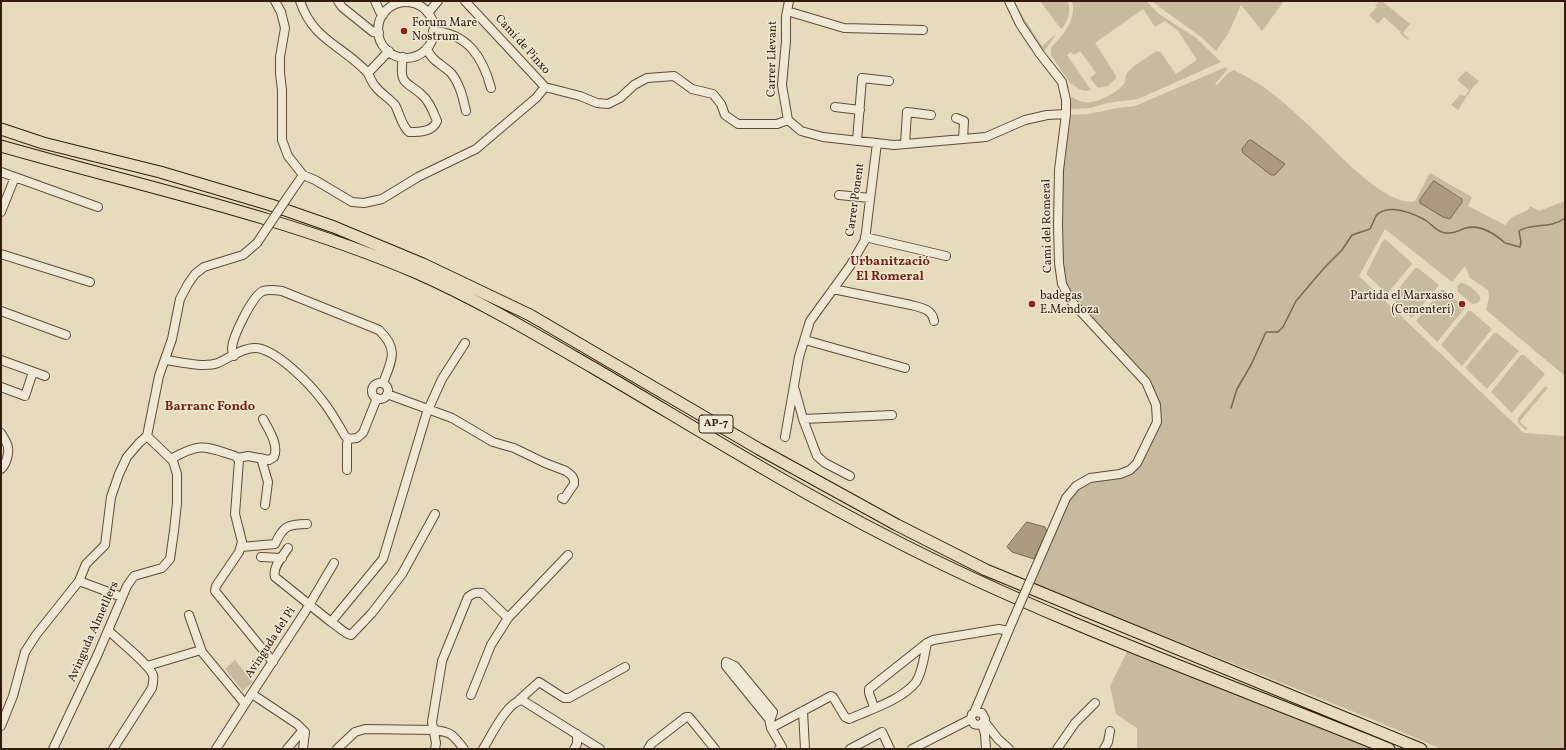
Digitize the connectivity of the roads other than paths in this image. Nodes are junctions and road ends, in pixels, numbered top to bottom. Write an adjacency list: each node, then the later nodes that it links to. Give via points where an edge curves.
1 (275, 1): 36 (street, via 285,28 280,57 282,140 288,156)
2 (300, 1): 18 (street, via 304,13 320,34)
3 (338, 1): 14 (street, via 374,32)
4 (375, 1): 11 (street)
5 (438, 1): 9 (street)
6 (465, 1): 20 (street, Camí de Pinxo)
7 (789, 1): 10 (street, Carrer Llevant)
8 (1009, 1): 25 (street, Camí del Romeral, via 1020,24 1062,82)
9 (426, 7): 11 (street, via 411,2 399,3); 13 (street, via 434,24)
10 (787, 12): 12 (street, via 844,28); 28 (street, Carrer Llevant, via 782,85)
11 (383, 15): 14 (street, via 378,28)
12 (923, 30)
13 (433, 31): 15 (street); 21 (street, via 454,35 469,45 481,60)
14 (379, 33): 16 (street, via 380,40)
15 (428, 48): 17 (street, via 419,55); 24 (street, via 429,53 456,81)
16 (389, 51): 17 (street); 18 (street)
17 (403, 57): 18 (street, via 403,80 426,98 437,122 426,131 409,132 394,104 374,85)
18 (368, 73)
19 (889, 81): 23 (street, via 862,78)
20 (545, 87): 28 (street, via 608,104 647,78 674,76 692,88 713,94 725,115 738,124 777,124); 36 (street, via 536,98 476,149 418,177 382,199 364,204 352,202)
21 (491, 88)
22 (835, 107): 23 (street)
23 (860, 110): 31 (street)
24 (466, 111)
25 (1066, 114): 30 (street, via 1025,120 986,137); 94 (street, Camí del Romeral, bridge, via 1058,225 1062,284 1071,301 1146,382 1156,405 1157,422 1137,463 1130,470 1090,478 1070,492)
26 (931, 116): 33 (street, via 907,112)
27 (956, 118): 30 (street, via 964,121)
28 (788, 120): 31 (street, via 801,132)
29 (1, 129): 142 (highway, AP-7, via 43,143 160,172 271,205 334,227 423,264 530,315 766,453 897,525 986,570)
30 (963, 139): 33 (street)
31 (857, 141): 32 (street)
32 (877, 143): 33 (street); 39 (street, Carrer Ponent)
33 (905, 144)
34 (1, 146): 141 (highway, AP-7, via 219,206 375,256 419,274 526,329 827,505 951,569 1078,626)
35 (1, 172): 37 (street)
36 (303, 175): 54 (street, bridge, via 257,243 243,255 204,267 194,274 180,299)
37 (15, 177): 40 (street); 41 (street)
38 (839, 196): 39 (street)
39 (870, 198): 42 (street, Carrer Ponent)
40 (98, 207)
41 (1, 212)
42 (865, 237): 44 (street); 46 (street, Carrer Ponent, via 850,266)
43 (1, 254): 45 (street)
44 (946, 256)
45 (90, 282)
46 (833, 289): 48 (street, via 911,304 931,313); 50 (street, Carrer Ponent, via 810,321)
47 (1, 311): 49 (street)
48 (934, 321)
49 (66, 335)
50 (805, 340): 55 (street); 60 (street, Carrer Ponent)
51 (465, 343): 63 (street)
52 (234, 356): 54 (street, via 216,363 193,364); 58 (street, via 232,349 235,339 254,298 263,291 282,291 379,330 388,338 393,350 392,361); 70 (street, via 255,348 266,351 292,368 322,400)
53 (1, 360): 56 (street)
54 (166, 360): 68 (street, via 159,376)
55 (905, 368)
56 (33, 372): 57 (street); 59 (street, via 25,396)
57 (45, 376)
58 (383, 383): 61 (street, via 387,386); 62 (street, via 377,382 371,388)
59 (1, 387)
60 (794, 388): 66 (street); 69 (street, Carrer Ponent)
61 (387, 394): 62 (street, via 383,398); 63 (street)
62 (376, 398): 70 (street, via 363,433 357,438)
63 (428, 409): 77 (street, via 452,418 493,442 514,448 566,471 572,476 574,484 567,497); 92 (street, via 383,559)
64 (892, 415): 66 (street)
65 (263, 419): 72 (street, via 272,434 276,452 269,460)
66 (803, 419): 76 (street, via 817,456)
67 (1, 433): 74 (street, via 8,448 6,462)
68 (147, 436): 73 (street, Avinguda Almetllers); 87 (street, via 127,457 111,497 105,545 86,564)
69 (785, 436)
70 (348, 438): 75 (street)
71 (238, 458): 72 (street); 73 (street, via 206,447 198,447); 81 (street, via 240,466 235,514)
72 (261, 458): 78 (street, via 268,482)
73 (171, 459): 88 (street, Avinguda Almetllers, via 177,474 177,503 170,559 162,568 134,576)
74 (1, 469)
75 (347, 470)
76 (850, 476)
77 (562, 498)
78 (265, 505)
79 (434, 514): 92 (street, Avinguda del Pi, via 402,574 357,631 351,635 347,634)
80 (307, 524): 81 (street, via 284,528 276,544)
81 (242, 544): 99 (street, via 215,591)
82 (288, 548): 85 (street, Avinguda del Pi)
83 (568, 555): 91 (street)
84 (261, 557): 85 (street)
85 (282, 558): 89 (street, Avinguda del Pi, via 275,569 275,577)
86 (334, 563): 89 (street, Avinguda del Pi)
87 (79, 582): 88 (street); 114 (street, via 25,652 13,696)
88 (122, 597): 93 (street, Avinguda Almetllers)
89 (309, 605): 92 (street, Avinguda del Pi); 99 (street, Avinguda del Pi)
90 (189, 615): 96 (street)
91 (508, 618): 103 (street, via 491,645); 116 (street, via 482,593 473,593 468,597 442,661 432,722)
92 (331, 622)
93 (108, 630): 100 (street); 120 (street, Avinguda Almetllers)
94 (1008, 631): 95 (street, via 999,629 933,640); 104 (street, Camí del Romeral)
95 (925, 645): 97 (street); 98 (street)
96 (201, 650): 100 (street); 107 (street)
97 (914, 652): 98 (street, via 921,652); 108 (street, via 869,689 868,693)
98 (924, 658): 108 (street, via 916,681 906,691)
99 (273, 662): 102 (street, Avinguda del Pi)
100 (147, 666): 121 (street, via 153,673 152,688)
101 (625, 666): 105 (street, via 569,698 564,698 539,682)
102 (252, 694): 107 (street, Avinguda del Pi); 115 (street)
103 (471, 695)
104 (980, 696): 110 (street); 111 (street, Camí del Romeral)
105 (519, 700): 118 (street); 128 (street, via 508,709)
106 (1095, 703): 139 (street, via 1075,723)
107 (244, 704): 122 (street)
108 (874, 707): 109 (street, via 849,718 845,717 831,696)
109 (803, 711): 112 (street); 133 (street)
110 (982, 713): 111 (street, via 978,711); 113 (street, via 985,717)
111 (972, 716): 113 (street, via 974,724); 136 (street)
112 (770, 723): 112 (street, via 773,712 735,666 726,662 726,666); 119 (street)
113 (983, 723): 137 (street); 138 (street)
114 (1, 726)
115 (303, 730): 123 (street); 124 (street)
116 (434, 730): 125 (street, via 364,729 355,732); 126 (street); 127 (street, via 451,734)
117 (1110, 731): 140 (street)
118 (577, 734): 129 (street); 130 (street)
119 (782, 748)
120 (53, 749)
121 (113, 749)
122 (216, 749)
123 (287, 749)
124 (303, 749)
125 (337, 749)
126 (436, 749)
127 (464, 749)
128 (483, 749)
129 (574, 749)
130 (600, 749)
131 (648, 749): 132 (street, via 686,717)
132 (715, 749)
133 (804, 749)
134 (850, 749): 135 (street, via 882,732)
135 (890, 749)
136 (912, 749)
137 (986, 749)
138 (1009, 749)
139 (1057, 749)
140 (1104, 749)
141 (1389, 749)
142 (1421, 749)

